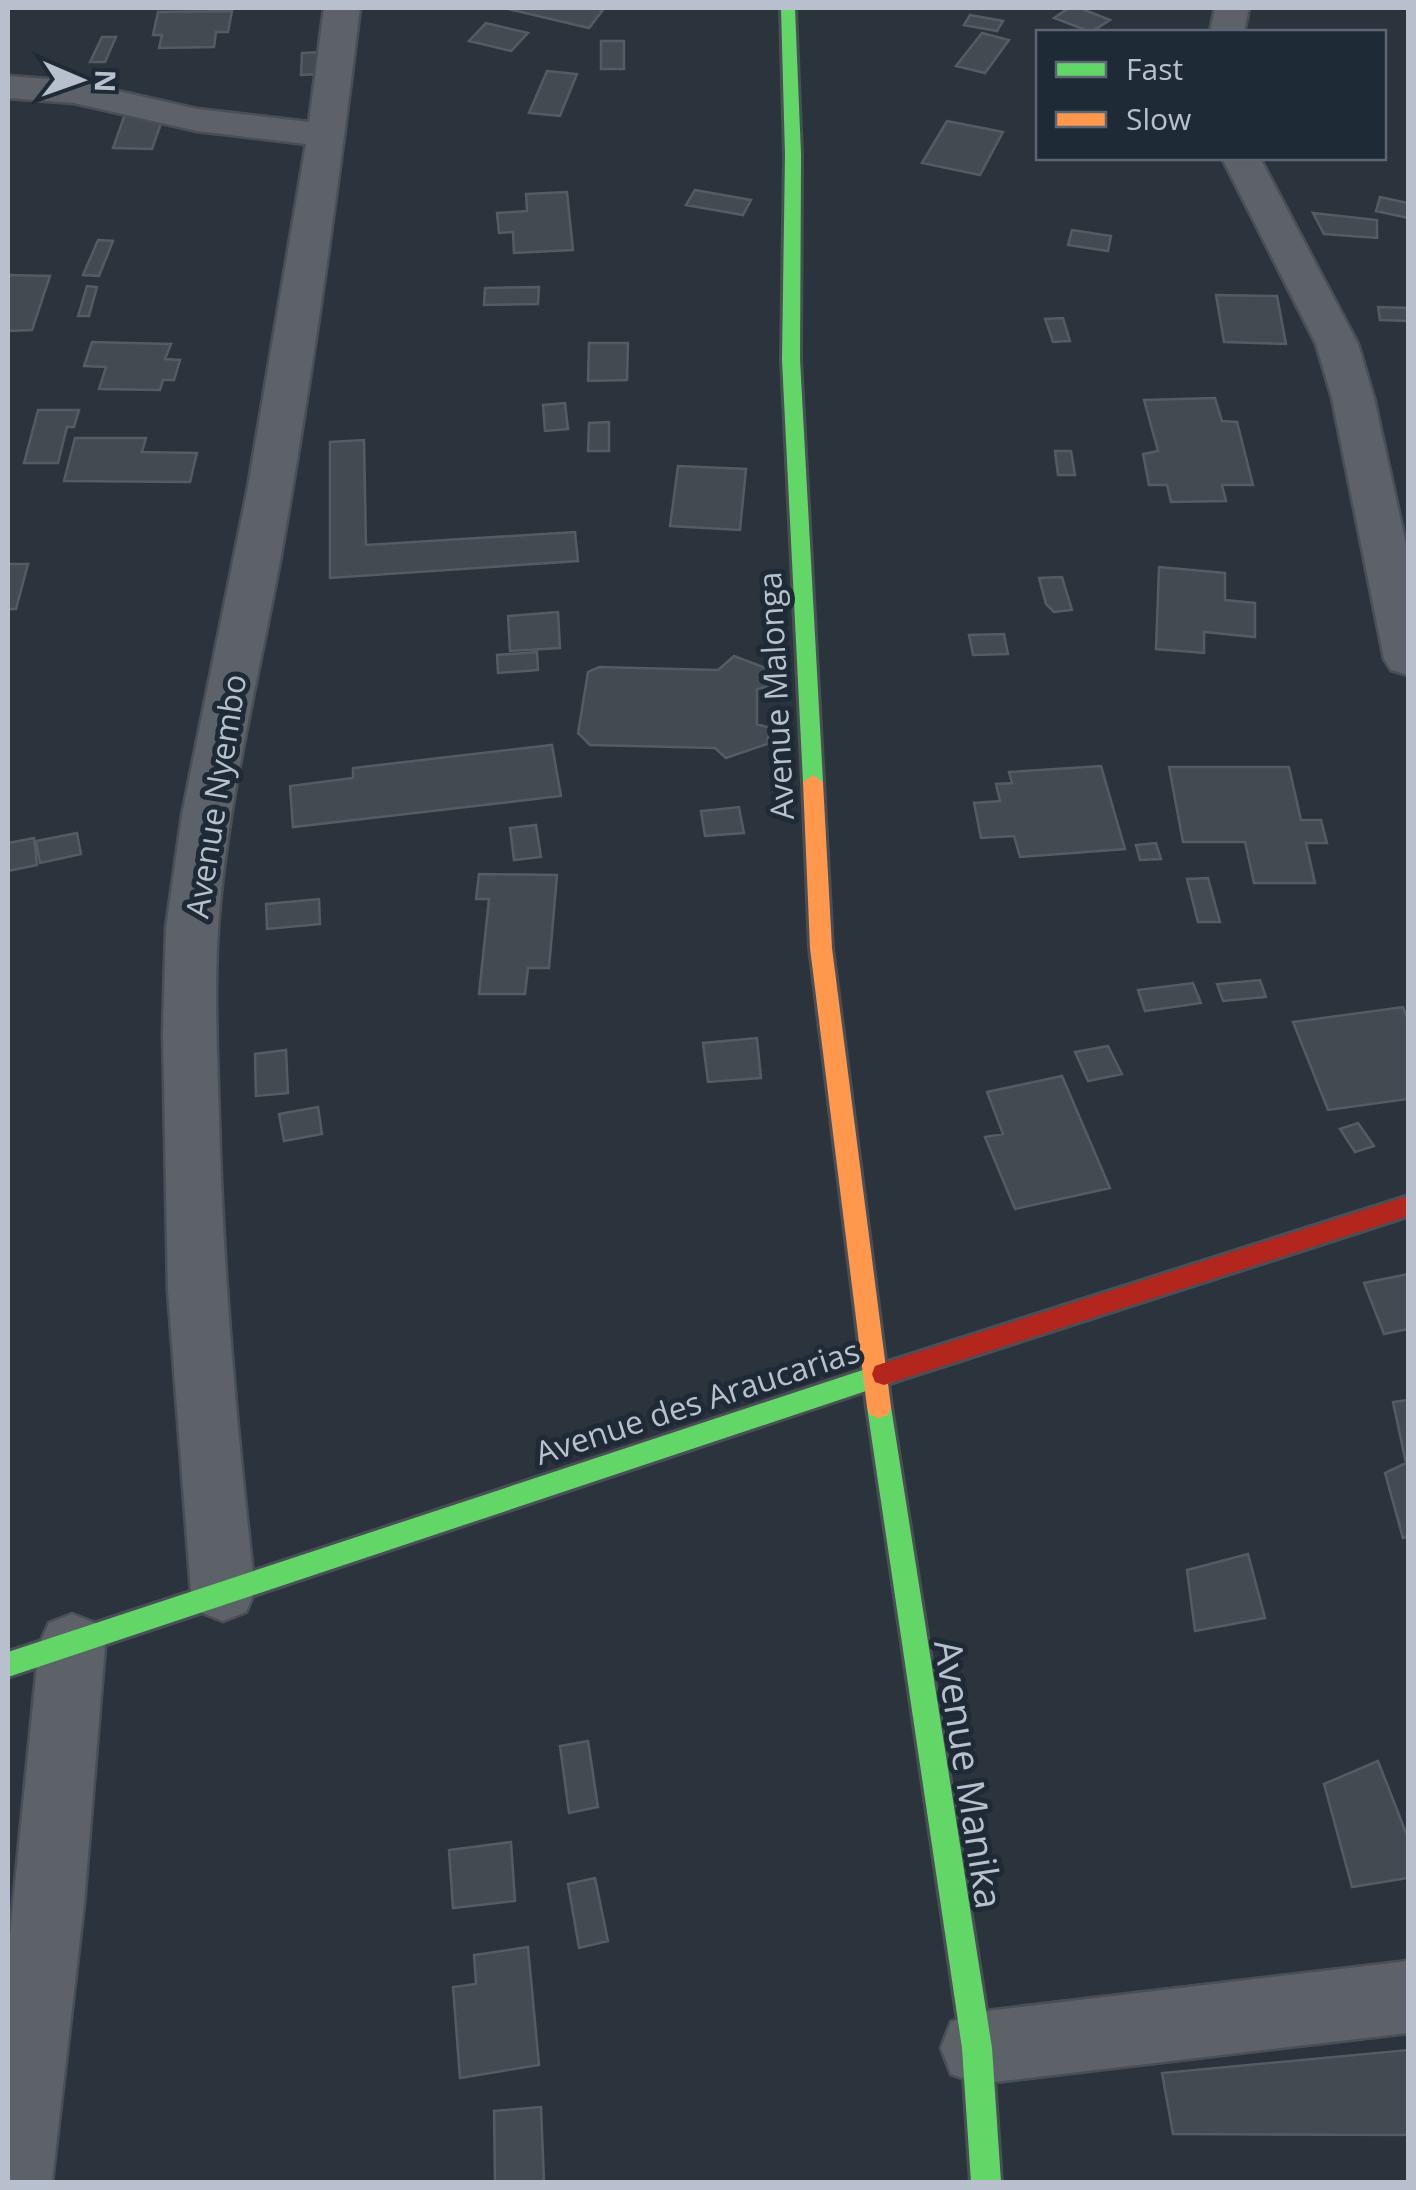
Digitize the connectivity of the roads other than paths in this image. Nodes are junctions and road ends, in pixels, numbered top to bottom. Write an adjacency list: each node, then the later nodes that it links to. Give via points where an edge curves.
1 (342, 8): 4 (street, Avenue Nyembo)
2 (788, 8): 8 (street, Avenue Malonga, via 791,360 821,948)
3 (8, 87): 4 (street)
4 (327, 135): 9 (street, Avenue Nyembo, via 194,905 192,1233)
5 (1242, 160): 6 (street, via 1337,344)
6 (1408, 659)
7 (1408, 1206): 8 (street, Avenue des Araucarias)
8 (874, 1377): 9 (street, Avenue des Araucarias); 13 (street, Avenue Manika)
9 (223, 1591): 10 (street, Avenue des Araucarias)
10 (72, 1645): 11 (street, Avenue des Araucarias); 14 (street)
11 (8, 1664)
12 (1408, 1997): 13 (street)
13 (977, 2048): 15 (street, Avenue Manika)
14 (15, 2182)
15 (986, 2182)

